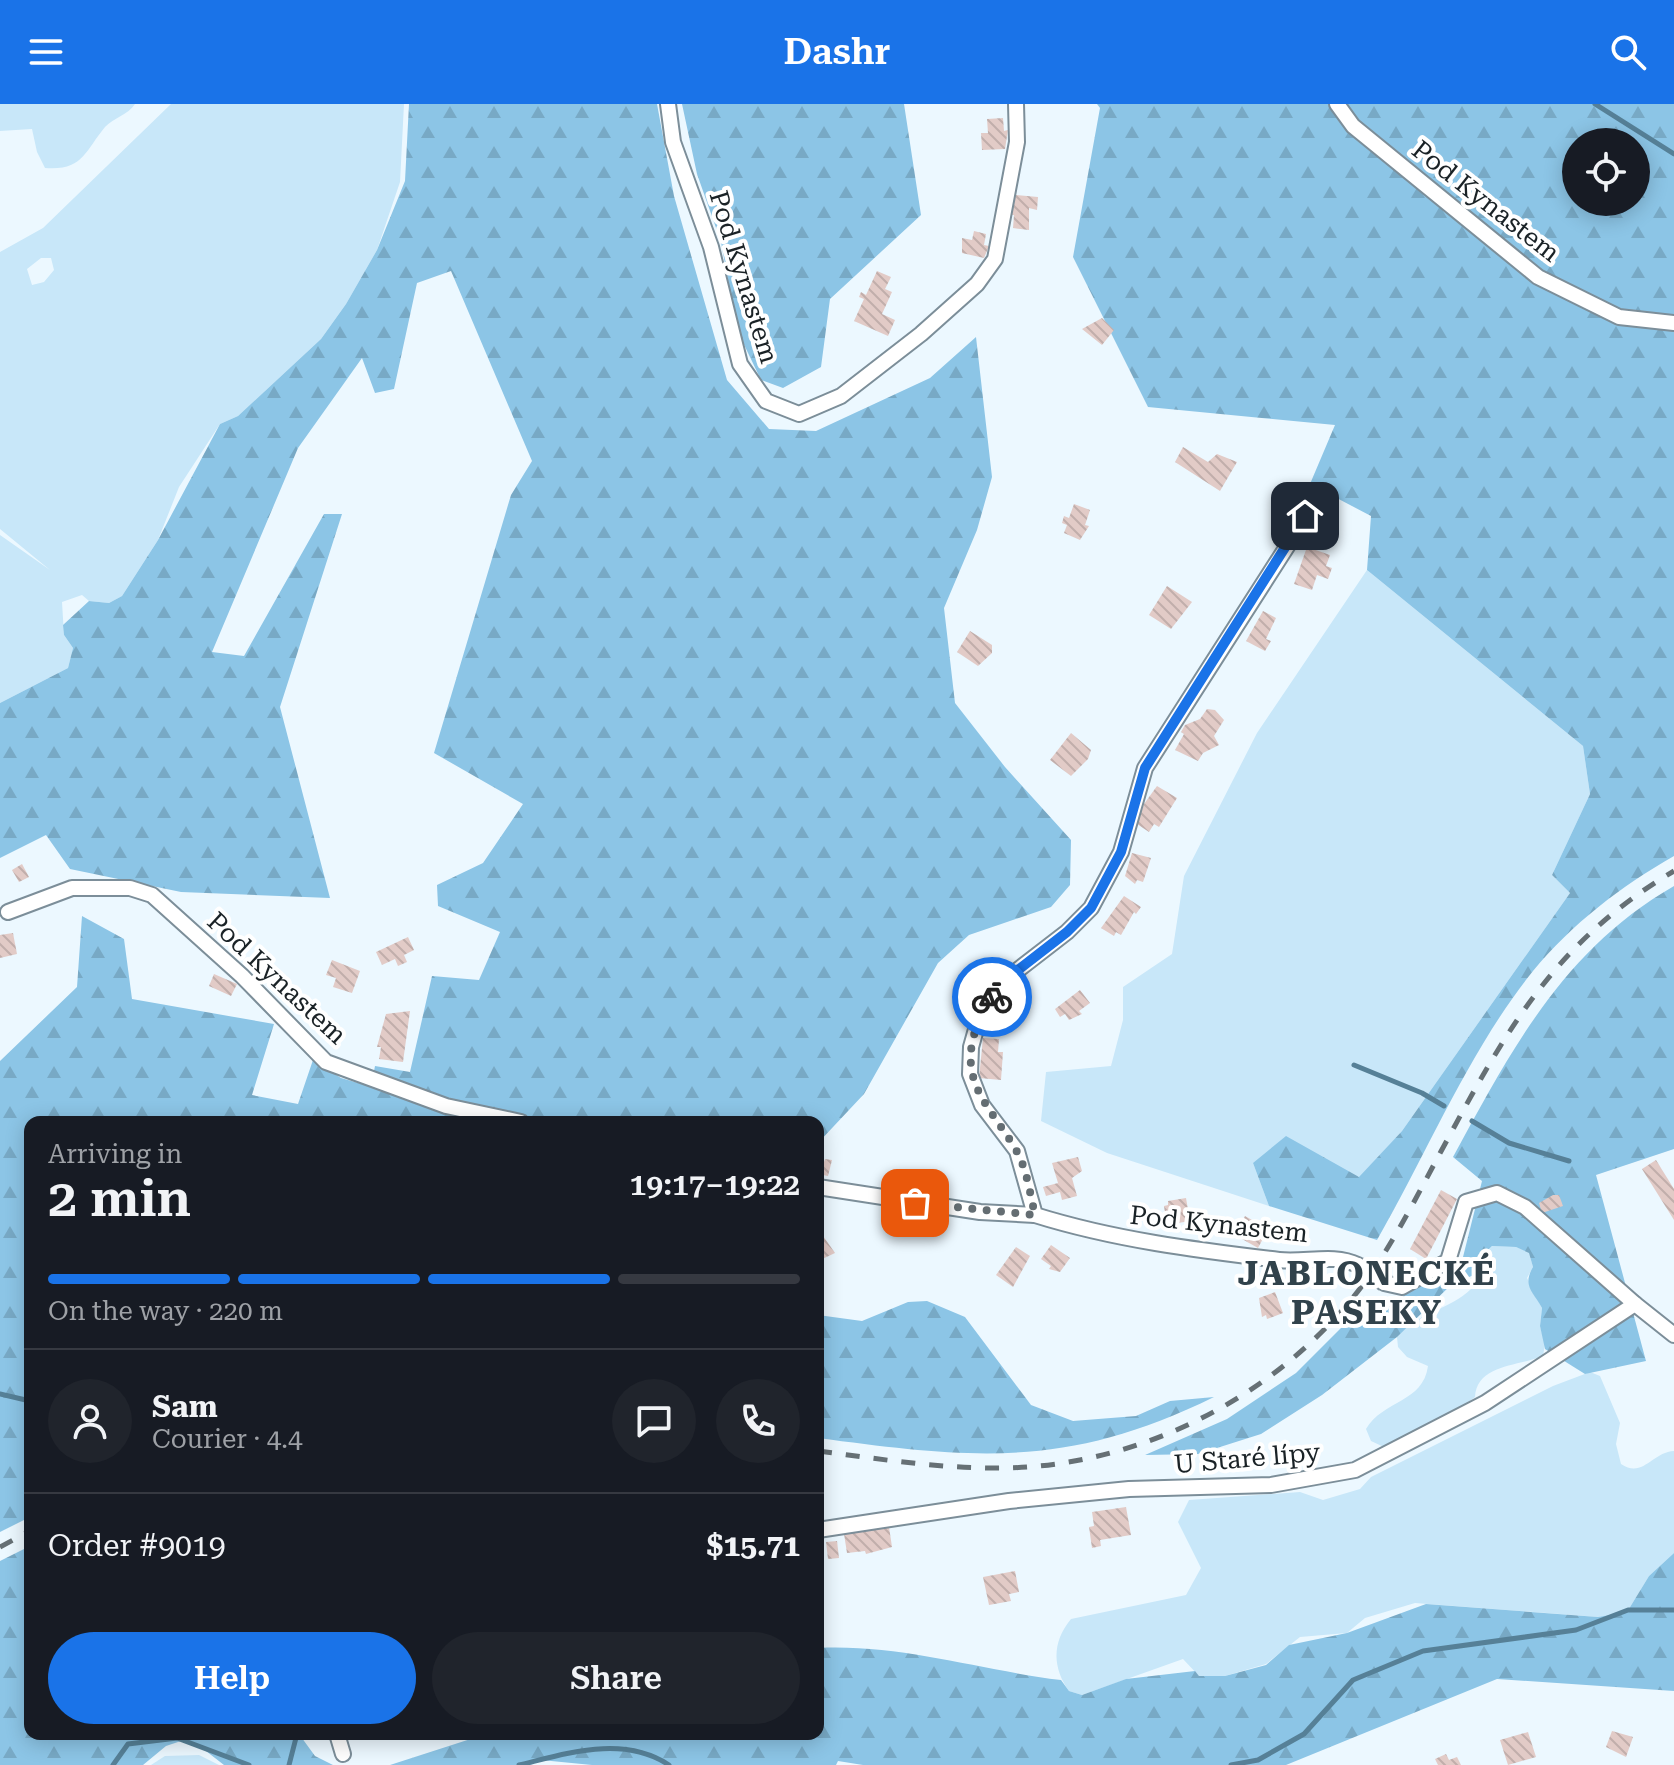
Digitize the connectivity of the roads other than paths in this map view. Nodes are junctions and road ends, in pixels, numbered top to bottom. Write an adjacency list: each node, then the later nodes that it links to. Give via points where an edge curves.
1 (668, 104): 2 (street, Pod Kynastem, via 673,142 711,247 740,364 766,401 799,414 841,396 921,334 977,284 995,259 1017,142)
2 (1016, 104)
3 (1337, 104): 4 (street, Pod Kynastem, via 1353,126 1538,277 1619,317)
4 (1674, 323)
5 (1312, 500): 9 (street, via 1145,768 1121,852 1091,908 1014,973 982,1008 970,1074 982,1105 1017,1151)
6 (8, 912): 7 (street, Pod Kynastem, via 72,888 130,888 152,895 326,1062 446,1106)
7 (493, 1116)
8 (824, 1188): 9 (street, Pod Kynastem, via 980,1212)
9 (1035, 1215): 10 (street, Pod Kynastem, bridge, via 1133,1241 1285,1261 1343,1258 1384,1283 1402,1287 1448,1261 1466,1202 1497,1193 1525,1207)
10 (1635, 1304): 11 (street); 12 (street, U Staré lípy, via 1485,1403 1355,1470 1271,1485 1129,1489 1009,1501)
11 (1674, 1335)
12 (824, 1529)
13 (339, 1740): 14 (street)
14 (343, 1754)

